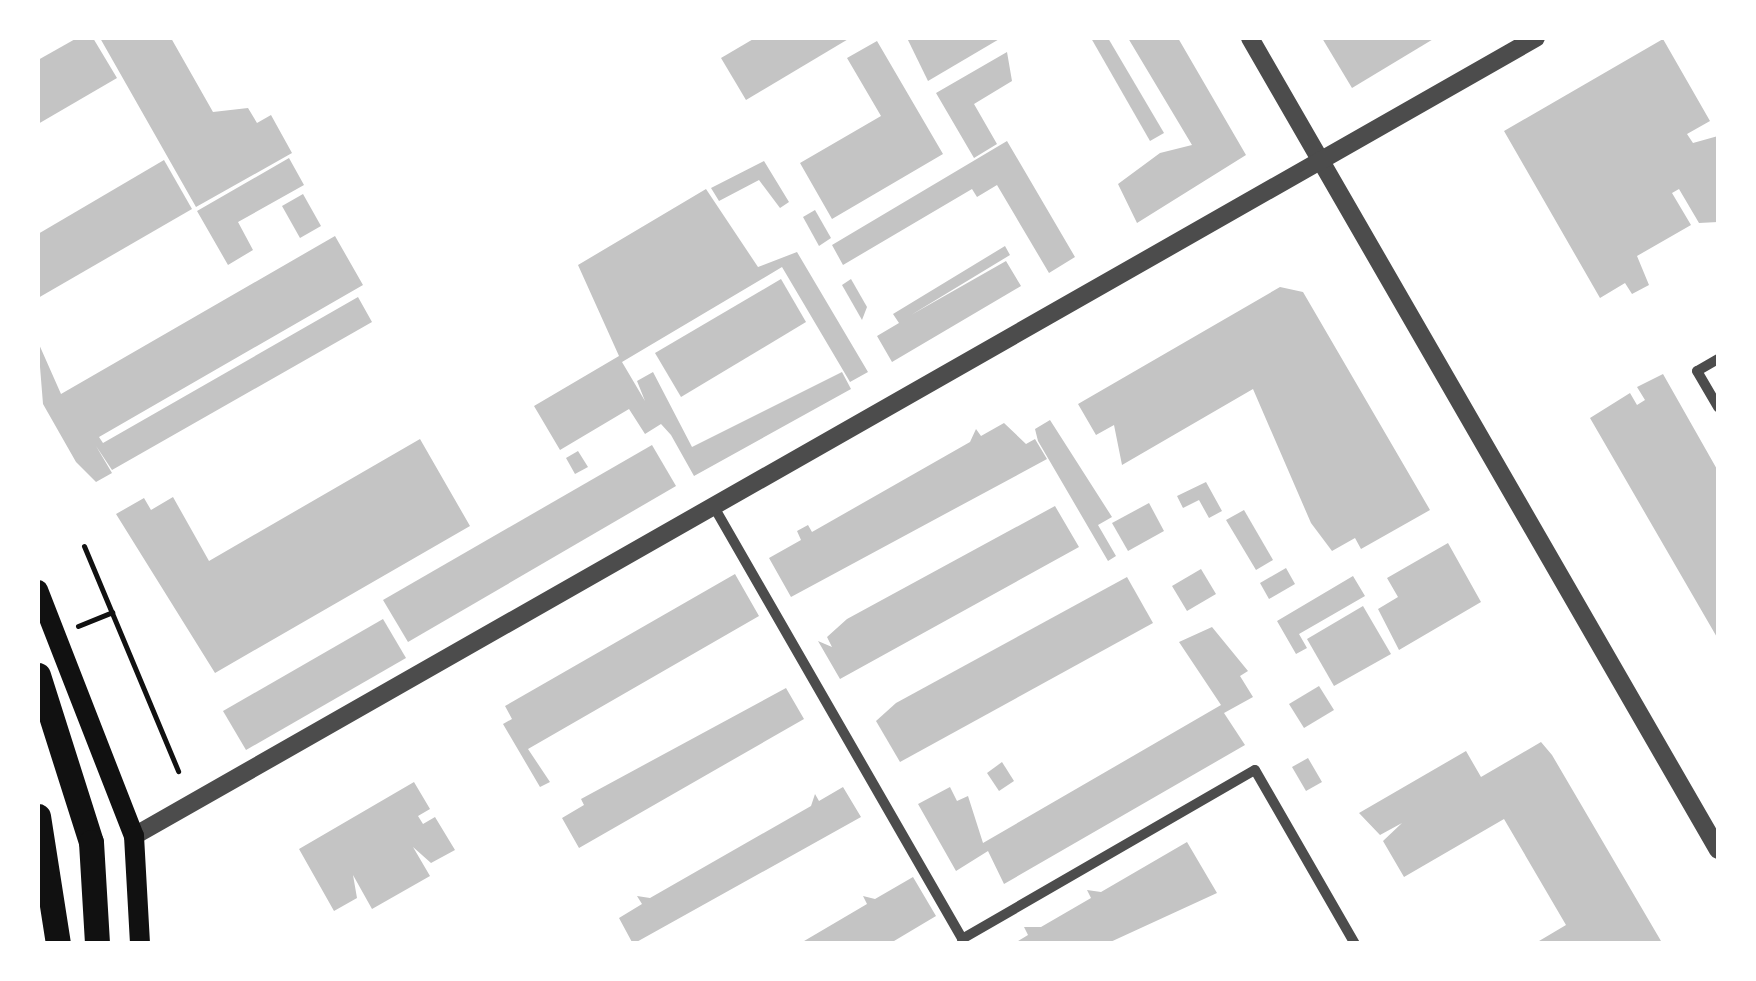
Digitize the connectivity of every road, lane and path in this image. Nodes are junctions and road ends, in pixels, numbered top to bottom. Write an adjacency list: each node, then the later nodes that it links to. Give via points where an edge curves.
1 (1250, 38): 3 (street)
2 (1536, 38): 3 (street)
3 (1322, 162): 6 (street); 13 (street)
4 (1718, 359): 5 (street, via 1697,371)
5 (1718, 407)
6 (714, 507): 12 (street); 17 (street, via 962,939 1255,770)
7 (84, 546): 10 (path)
8 (38, 590): 12 (main road)
9 (38, 675): 15 (highway, via 91,842)
10 (178, 771)
11 (38, 816): 14 (highway)
12 (134, 836): 16 (main road)
13 (1718, 849)
14 (58, 944)
15 (98, 944)
16 (140, 944)
17 (1355, 944)

